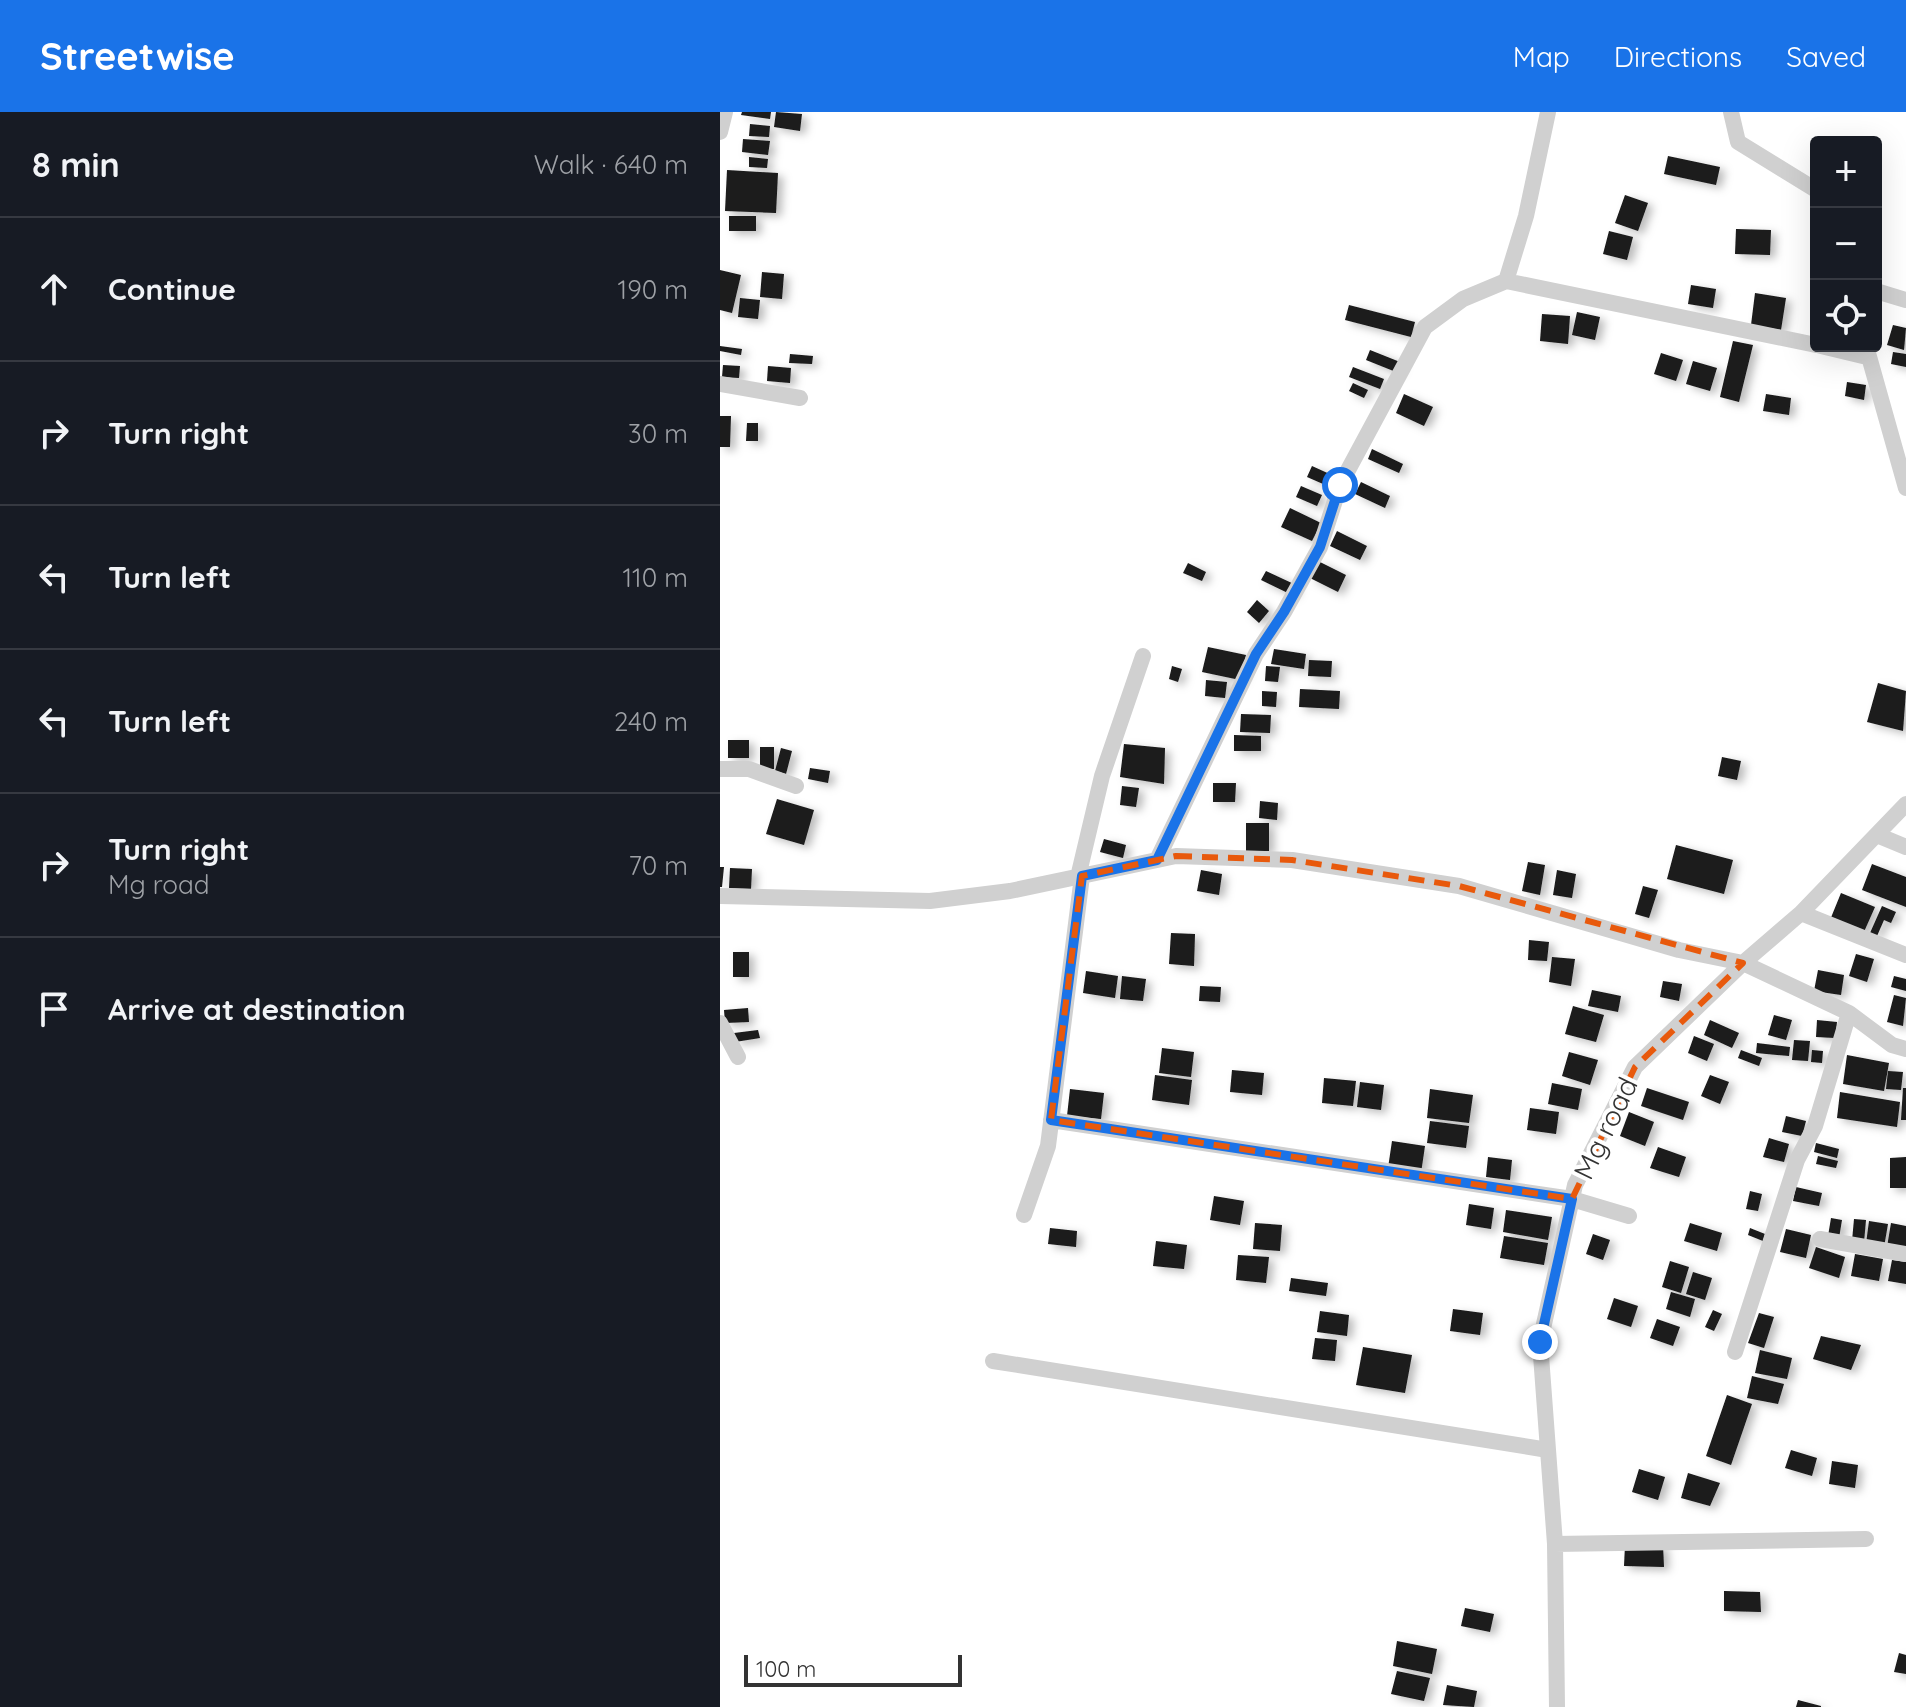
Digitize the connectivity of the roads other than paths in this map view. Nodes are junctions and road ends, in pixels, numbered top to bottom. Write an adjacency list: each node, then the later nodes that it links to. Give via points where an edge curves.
1 (725, 112): 4 (street)
2 (1548, 112): 6 (street)
3 (1731, 112): 5 (street, via 1738,142)
4 (720, 132)
5 (1810, 186)
6 (1506, 281): 9 (street); 20 (street, via 1463,299 1425,327 1340,485 1320,547 1256,654)
7 (1882, 293): 8 (street)
8 (1906, 300)
9 (1810, 343)
10 (1867, 352): 13 (street)
11 (720, 384): 12 (street)
12 (800, 398)
13 (1906, 488)
14 (1143, 656): 21 (street, via 1102,776)
15 (720, 769): 16 (street, via 749,769)
16 (796, 786)
17 (1906, 804): 18 (street, Mg road)
18 (1877, 835): 19 (street); 23 (street, Mg road)
19 (1906, 847)
20 (1157, 860): 21 (street); 25 (street, via 1229,855 1292,860 1459,886 1679,950)
21 (1080, 877): 22 (street, via 930,901); 30 (street)
22 (720, 896)
23 (1801, 913): 24 (street); 25 (street, Mg road)
24 (1906, 955)
25 (1743, 963): 26 (street); 31 (street, Mg road, via 1635,1067)
26 (1849, 1013): 28 (street, via 1892,1045); 36 (street)
27 (720, 1023): 29 (street)
28 (1906, 1049)
29 (738, 1057)
30 (1051, 1120): 31 (street); 32 (street, via 1048,1146)
31 (1572, 1199): 33 (street); 38 (street, Mg road, via 1540,1342)
32 (1024, 1215)
33 (1629, 1216)
34 (1820, 1239): 35 (street)
35 (1906, 1254)
36 (1735, 1352)
37 (993, 1361): 38 (street)
38 (1548, 1450): 40 (street, Mg road)
39 (1866, 1539): 40 (street)
40 (1555, 1544): 41 (street, Mg road)
41 (1557, 1707)

